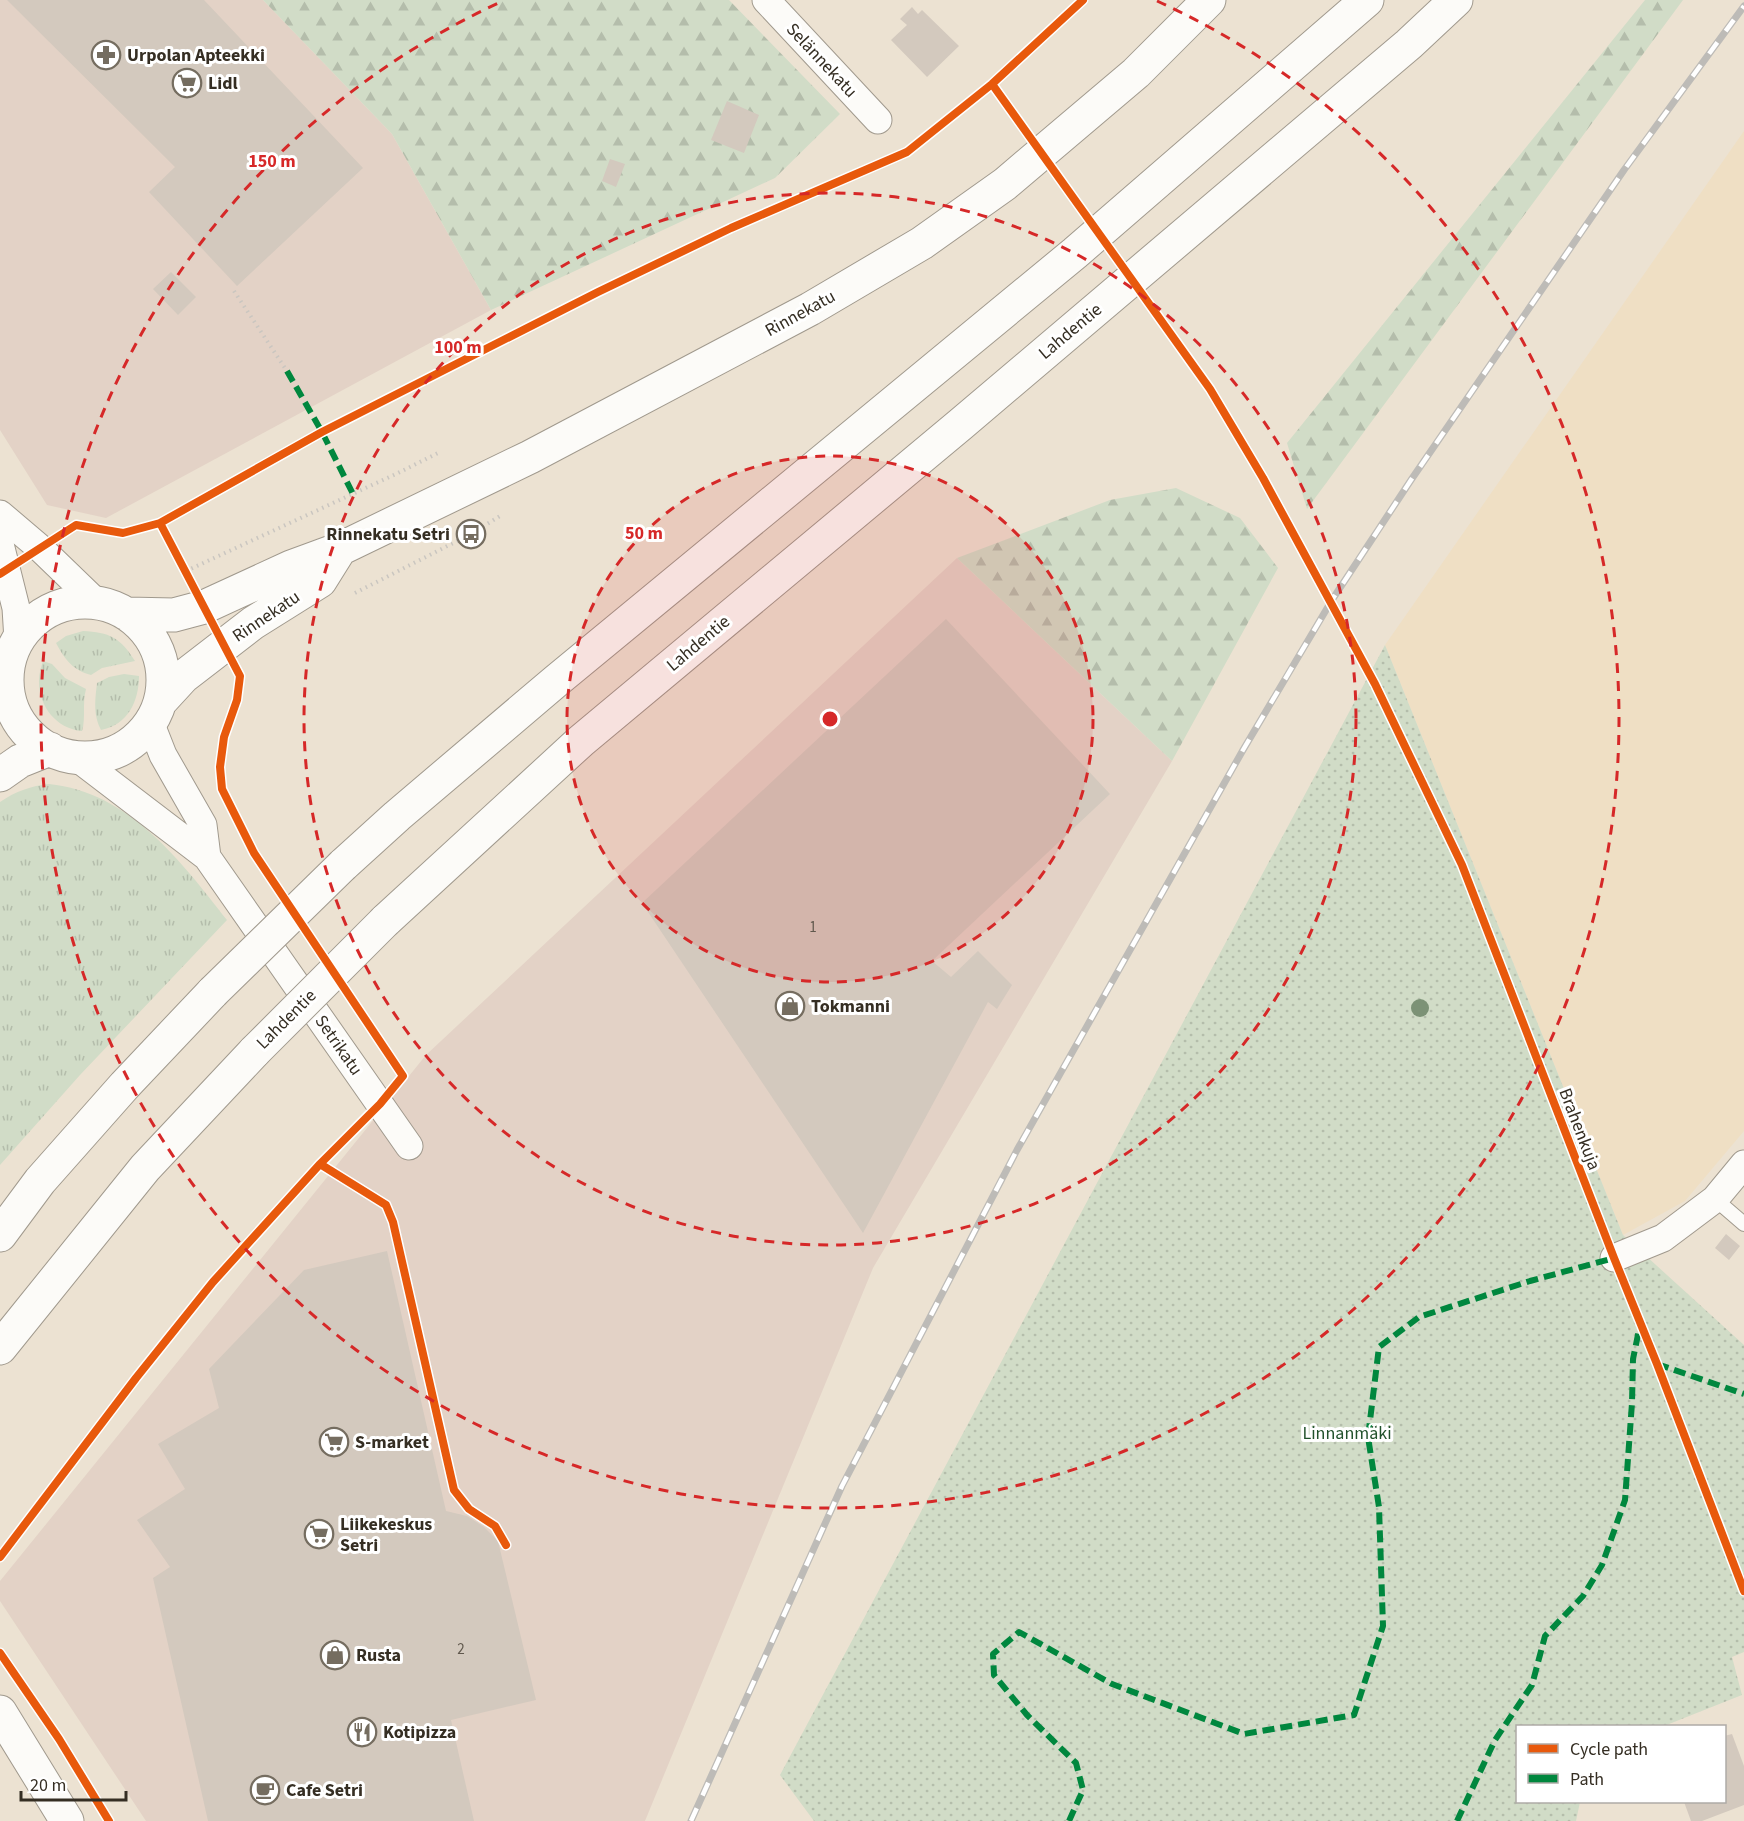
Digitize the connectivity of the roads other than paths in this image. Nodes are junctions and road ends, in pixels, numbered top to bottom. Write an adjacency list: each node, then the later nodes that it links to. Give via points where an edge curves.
1 (766, 0): 5 (street, Selännekatu)
2 (1209, 0): 8 (main road, Rinnekatu, via 1136,73 1031,162 922,243 810,309 540,452)
3 (1367, 0): 18 (main road, bridge, via 1075,253 397,816 213,993)
4 (1456, 0): 24 (main road, Lahdentie, bridge, via 1409,44 581,741 385,921 255,1050 145,1168)
5 (878, 120)
6 (0, 514): 9 (street)
7 (0, 544): 11 (street, via 16,608)
8 (340, 549): 10 (main road, Rinnekatu, via 204,607 174,615); 12 (main road, Rinnekatu, via 320,581 253,623 183,677)
9 (97, 603): 10 (main road); 11 (main road, via 60,605 44,614 30,625)
10 (127, 614): 12 (main road, via 142,627 161,662 163,682)
11 (10, 654): 13 (main road, via 7,688 21,724 34,739)
12 (155, 712): 13 (main road, via 136,739 118,750 97,757); 15 (street, Setrikatu, via 163,755 203,825)
13 (63, 753): 14 (main road, via 20,761); 15 (street, Setrikatu)
14 (0, 775)
15 (207, 857): 16 (street, Setrikatu)
16 (409, 1146)
17 (1744, 1164): 19 (street)
18 (40, 1181): 20 (main road); 22 (main road)
19 (1715, 1199): 21 (lane); 23 (street, via 1663,1238)
20 (0, 1218)
21 (1744, 1224)
22 (0, 1235)
23 (1614, 1258)
24 (0, 1348)
25 (0, 1712): 26 (main road)
26 (67, 1821)

